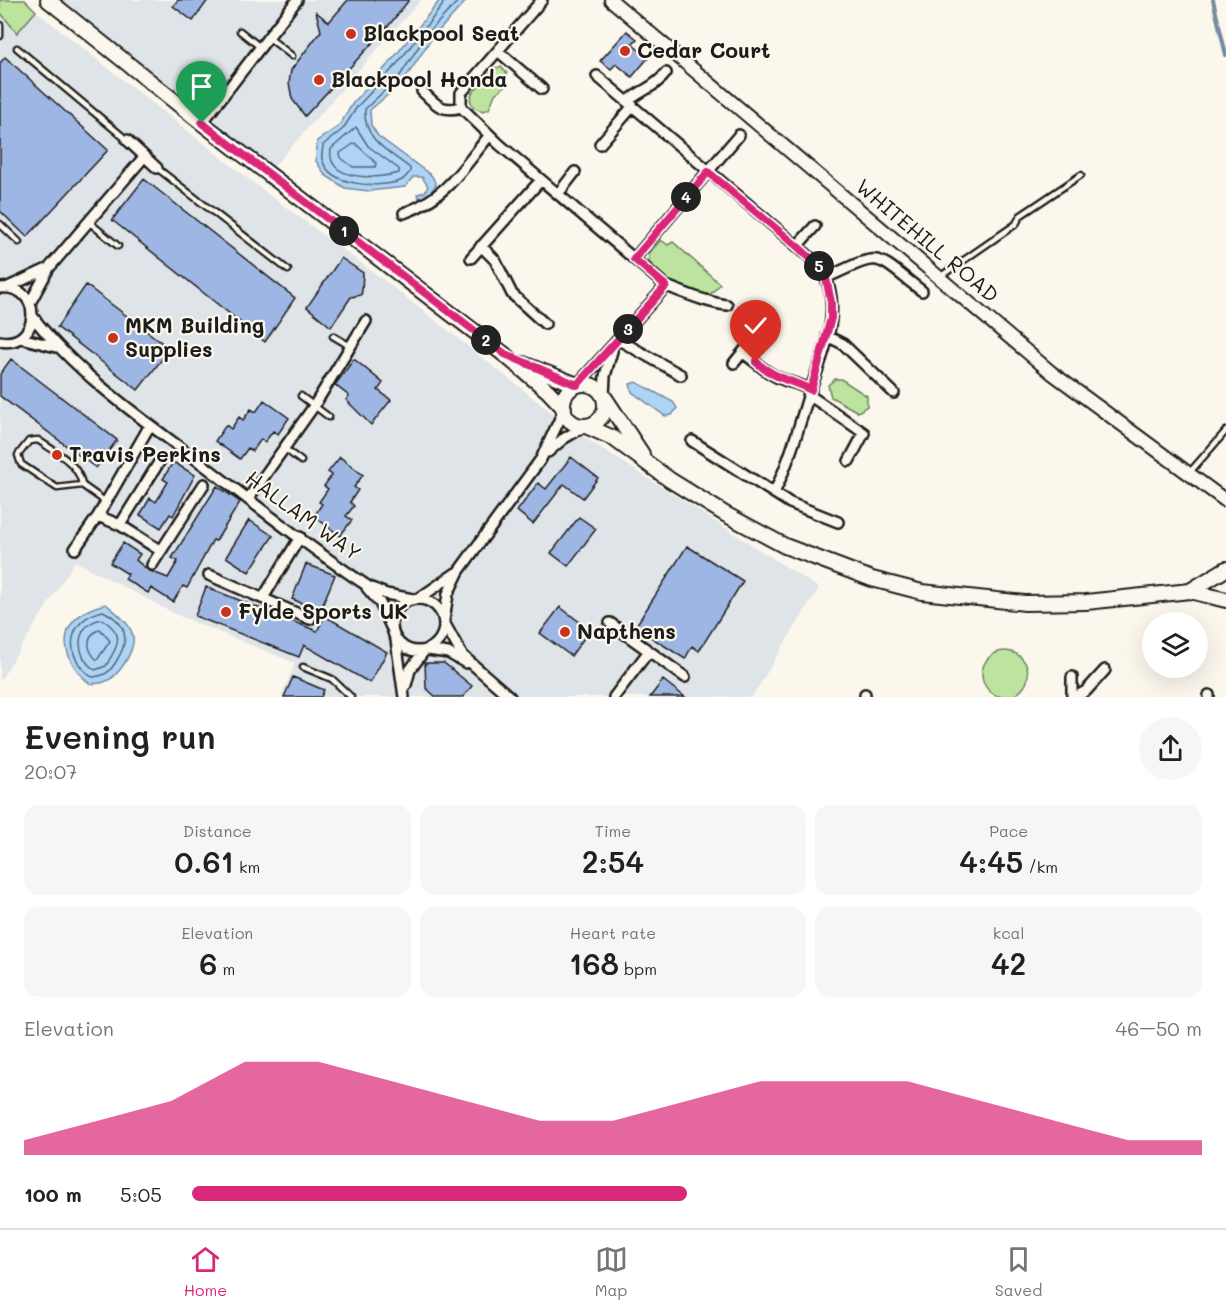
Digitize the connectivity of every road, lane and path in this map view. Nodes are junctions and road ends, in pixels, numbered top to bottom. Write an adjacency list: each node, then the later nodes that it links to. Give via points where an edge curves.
1 (297, 0): 8 (street)
2 (542, 0): 11 (street)
3 (611, 0): 43 (street, WHITEHILL ROAD)
4 (57, 3): 19 (main road)
5 (0, 25): 7 (lane)
6 (240, 31): 9 (lane)
7 (0, 36)
8 (268, 37): 9 (street); 12 (lane)
9 (260, 47): 19 (street)
10 (17, 48): 22 (lane)
11 (498, 51): 15 (street); 18 (street, via 461,93)
12 (292, 56)
13 (666, 73): 17 (street, via 661,81 641,90)
14 (597, 76): 17 (street)
15 (542, 89)
16 (422, 92): 18 (street, via 440,108)
17 (630, 104): 23 (street); 27 (street)
18 (461, 107): 21 (street)
19 (202, 123): 62 (main road)
20 (740, 135): 27 (street)
21 (489, 136): 29 (street); 31 (street, via 446,189 426,205)
22 (127, 140): 24 (street)
23 (600, 144)
24 (144, 157): 25 (street); 32 (street)
25 (157, 168): 42 (lane)
26 (576, 172): 30 (street)
27 (708, 172): 38 (street); 40 (street)
28 (1081, 175): 43 (lane)
29 (541, 180): 30 (street); 37 (street)
30 (558, 194): 40 (street)
31 (405, 213)
32 (90, 223): 36 (lane); 41 (street)
33 (0, 224): 35 (lane)
34 (815, 226): 38 (street)
35 (19, 242)
36 (118, 246)
37 (481, 246): 39 (street); 52 (street, via 495,260 512,294)
38 (797, 246): 44 (street)
39 (471, 258)
40 (634, 259): 45 (street)
41 (49, 268): 46 (street); 48 (street)
42 (288, 270)
43 (939, 277): 83 (street, WHITEHILL ROAD, via 1052,373)
44 (826, 278): 47 (street, via 870,258 881,259); 54 (street, via 831,302)
45 (666, 286): 49 (street); 57 (street)
46 (4, 288): 48 (street, via 18,290)
47 (922, 291)
48 (30, 303): 50 (street)
49 (727, 305)
50 (33, 317): 55 (street); 60 (street, HALLAM WAY)
51 (366, 321): 59 (street)
52 (545, 324)
53 (333, 336): 59 (lane)
54 (827, 336): 66 (street); 67 (street, via 843,344)
55 (21, 338): 58 (street); 60 (street, HALLAM WAY)
56 (752, 341): 61 (street)
57 (617, 342): 64 (street); 65 (street); 69 (street, via 606,366)
58 (2, 343)
59 (351, 346): 70 (street)
60 (56, 347): 73 (street, HALLAM WAY)
61 (743, 353): 63 (street); 66 (street, via 772,375 792,380)
62 (505, 354): 65 (main road); 71 (main road)
63 (734, 363)
64 (681, 375)
65 (578, 385): 69 (main road, via 592,385); 71 (main road, via 566,394)
66 (810, 392): 81 (street, via 864,433); 86 (street, via 791,457)
67 (894, 393)
68 (301, 396): 70 (lane)
69 (604, 398): 74 (main road, via 602,417); 82 (main road)
70 (314, 406): 72 (lane); 77 (street)
71 (564, 409): 74 (main road, via 572,422); 79 (street)
72 (329, 417)
73 (150, 425): 87 (street, HALLAM WAY); 89 (street)
74 (586, 426): 79 (street, via 562,439); 82 (main road, via 613,438)
75 (1226, 431): 83 (lane)
76 (692, 441): 86 (street)
77 (285, 449): 80 (lane); 87 (street)
78 (161, 459): 92 (street)
79 (541, 459): 98 (street)
80 (301, 461)
81 (849, 462)
82 (650, 465): 101 (main road, via 725,514 785,546 872,579 922,592 1025,603 1086,602)
83 (1190, 472): 88 (street, WHITEHILL ROAD)
84 (204, 484): 95 (street)
85 (82, 485): 85 (lane, via 75,467 38,440 29,441 18,455 21,465 57,488); 89 (lane)
86 (774, 493): 91 (street)
87 (248, 499): 93 (street, HALLAM WAY)
88 (1226, 501)
89 (106, 502): 90 (street)
90 (98, 516): 92 (street); 94 (street)
91 (837, 522)
92 (120, 525): 95 (street)
93 (300, 537): 100 (street, HALLAM WAY); 102 (street)
94 (75, 549)
95 (161, 551): 96 (street)
96 (152, 565)
97 (1226, 569): 101 (main road)
98 (459, 571): 103 (street); 106 (street, via 448,594)
99 (209, 575): 102 (street)
100 (359, 580): 103 (street, HALLAM WAY, via 386,594); 108 (street, HALLAM WAY, via 380,603)
101 (1190, 591): 104 (main road)
102 (263, 598): 105 (street)
103 (416, 599): 106 (street, via 432,603); 108 (street, via 397,610)
104 (1226, 600)
105 (310, 619)
106 (444, 621): 110 (street, via 439,641); 113 (street, via 456,648)
107 (610, 622): 111 (street)
108 (392, 628): 109 (street)
109 (396, 639): 110 (street, via 408,650); 118 (street)
110 (426, 650): 113 (street, via 448,653); 118 (street, via 410,670)
111 (648, 651): 115 (street); 120 (street)
112 (303, 667): 117 (lane, via 332,679)
113 (473, 667): 119 (street)
114 (1105, 670): 121 (street, via 1086,691)
115 (685, 677)
116 (1071, 677): 121 (street)
117 (351, 697)
118 (404, 697)
119 (510, 697)
120 (614, 697)
121 (1074, 697)

